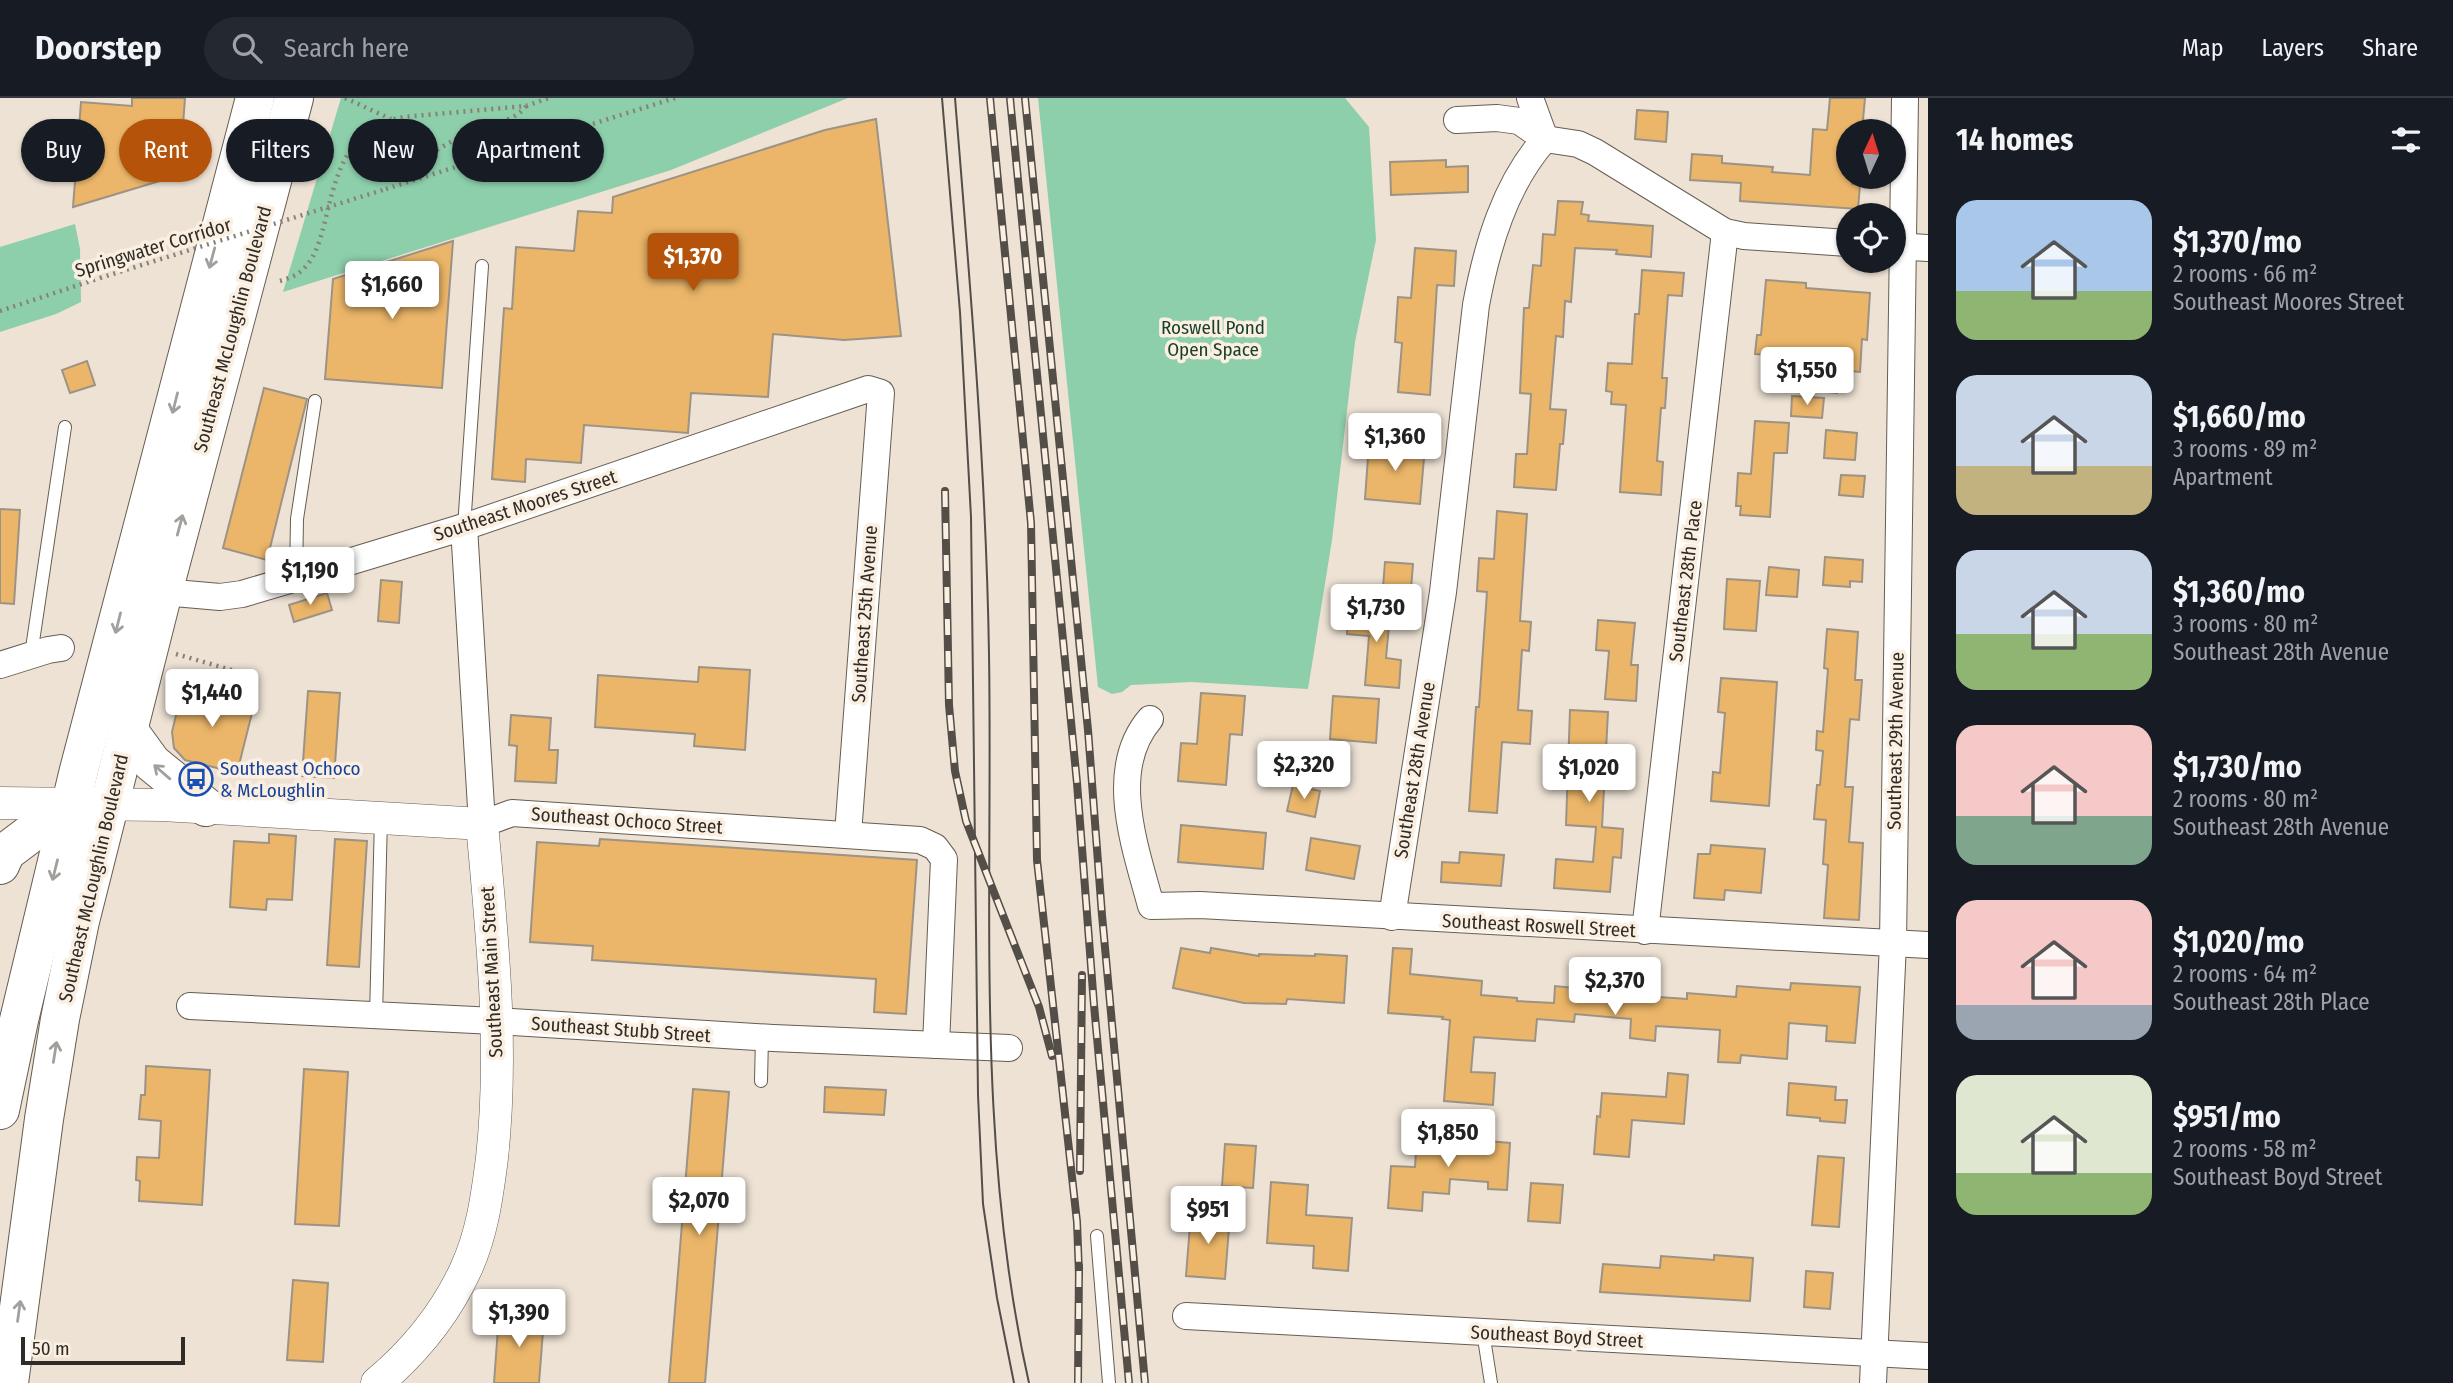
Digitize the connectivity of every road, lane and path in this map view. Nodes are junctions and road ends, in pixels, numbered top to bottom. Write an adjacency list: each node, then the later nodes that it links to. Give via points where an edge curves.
1 (256, 98): 36 (highway, Southeast McLoughlin Boulevard, one-way to 36)
2 (294, 98): 27 (highway, Southeast McLoughlin Boulevard, one-way to 2)
3 (345, 98): 9 (path)
4 (549, 98): 8 (path)
5 (675, 98): 14 (path, Springwater Corridor)
6 (1530, 98): 11 (street)
7 (1905, 98): 18 (street, Southeast 29th Avenue)
8 (526, 106): 9 (path); 12 (path)
9 (391, 119)
10 (1457, 120): 11 (street, via 1519,121)
11 (1545, 139): 16 (street, via 1595,152); 43 (street, Southeast 28th Avenue, via 1518,177 1496,228 1476,305 1443,592)
12 (438, 150)
13 (348, 153): 20 (path, via 314,254 299,273)
14 (438, 172)
15 (408, 182): 21 (path, Springwater Corridor, bridge)
16 (1725, 232): 17 (street); 44 (street, Southeast 28th Place)
17 (1836, 242)
18 (1908, 247): 45 (street, Southeast 29th Avenue)
19 (482, 266): 25 (lane)
20 (280, 281)
21 (0, 311)
22 (881, 394): 25 (street, Southeast Moores Street, via 868,389); 41 (street, Southeast 25th Avenue)
23 (315, 401): 26 (lane, via 297,519)
24 (65, 427): 30 (lane)
25 (464, 527): 26 (street, Southeast Moores Street); 40 (street, Southeast Main Street)
26 (296, 578): 27 (street, Southeast Moores Street, via 219,597)
27 (163, 592): 28 (highway, Southeast McLoughlin Boulevard)
28 (149, 647): 32 (path); 34 (highway, Southeast McLoughlin Boulevard)
29 (61, 649): 30 (street)
30 (31, 655): 31 (street)
31 (0, 665)
32 (242, 673)
33 (1150, 719): 43 (street, Southeast Roswell Street, via 1139,731 1130,756 1127,796 1151,906)
34 (128, 730): 37 (highway, Southeast McLoughlin Boulevard); 38 (highway, one-way to 34, via 152,763)
35 (0, 803): 36 (street, Southeast Ochoco Street)
36 (71, 803): 37 (street, Southeast Ochoco Street); 42 (highway, via 6,852); 54 (highway, Southeast McLoughlin Boulevard, one-way to 54)
37 (108, 804): 38 (street, Southeast Ochoco Street); 61 (highway, Southeast McLoughlin Boulevard, one-way to 37, via 60,1019)
38 (206, 807): 39 (street, Southeast Ochoco Street)
39 (381, 818): 40 (street, Southeast Ochoco Street); 48 (lane)
40 (482, 824): 41 (street, Southeast Ochoco Street, via 512,813); 49 (street, Southeast Main Street)
41 (848, 834): 51 (street, Southeast Ochoco Street, via 920,840 935,847 944,859)
42 (0, 865)
43 (1392, 917): 44 (street, Southeast Roswell Street)
44 (1645, 930): 45 (street, Southeast Roswell Street)
45 (1893, 943): 46 (street, Southeast Roswell Street); 58 (street, Southeast 29th Avenue)
46 (1928, 946)
47 (190, 1006): 48 (street, Southeast Stubb Street)
48 (376, 1016): 49 (street, Southeast Stubb Street)
49 (495, 1021): 50 (street, Southeast Stubb Street); 60 (street, Southeast Main Street, via 494,1138 487,1200 475,1247 435,1322)
50 (762, 1037): 51 (street, Southeast Stubb Street); 53 (lane)
51 (936, 1045): 52 (street, Southeast Stubb Street)
52 (1009, 1048)
53 (761, 1081)
54 (0, 1110)
55 (1097, 1236): 62 (lane)
56 (1186, 1316): 57 (street, Southeast Boyd Street)
57 (1483, 1332): 58 (street, Southeast Boyd Street); 63 (lane)
58 (1875, 1354): 59 (street, Southeast Boyd Street); 64 (street, Southeast 29th Avenue)
59 (1928, 1356)
60 (380, 1382)
61 (9, 1383)
62 (1109, 1383)
63 (1491, 1383)
64 (1873, 1383)

